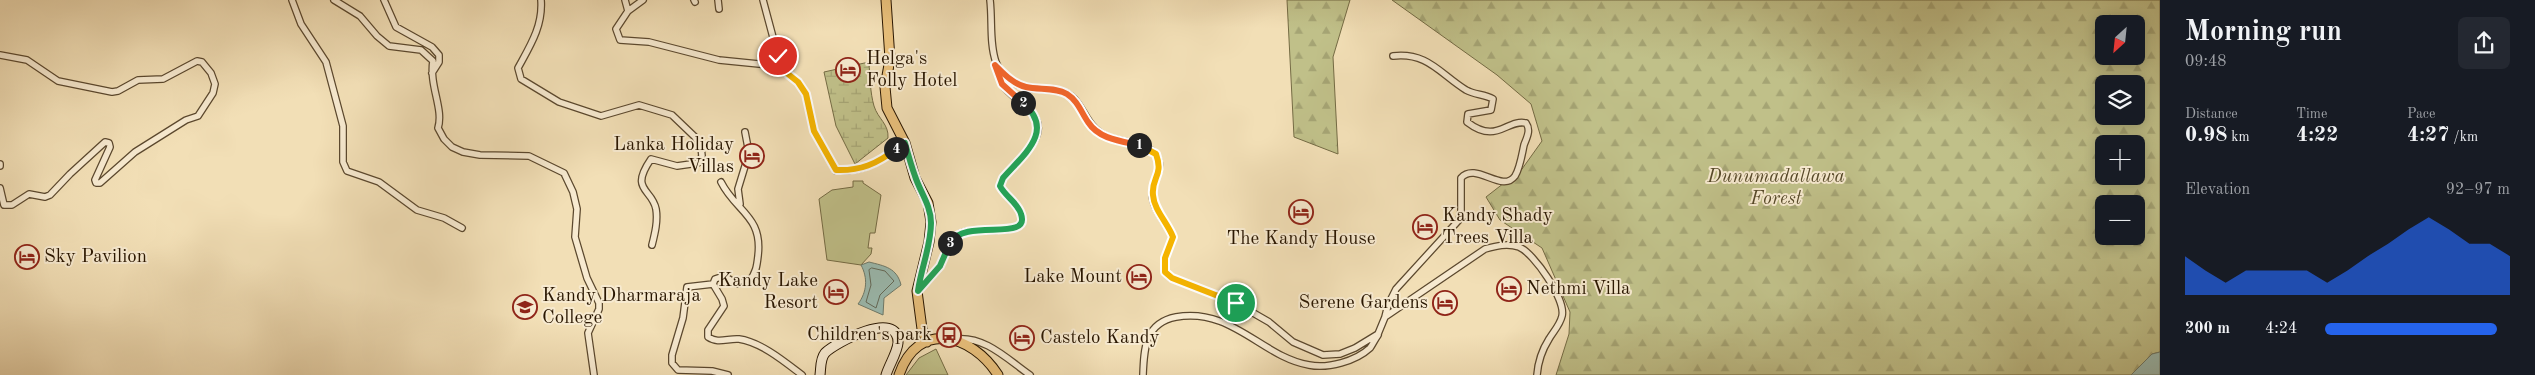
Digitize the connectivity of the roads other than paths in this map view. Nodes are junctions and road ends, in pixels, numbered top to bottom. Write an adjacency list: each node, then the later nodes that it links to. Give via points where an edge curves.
1 (292, 0): 23 (street, via 301,24 326,62 343,126 342,162 348,171 379,182 417,210 444,218)
2 (334, 0): 17 (street, via 360,16 389,46 421,50 433,61)
3 (384, 0): 17 (street, via 396,27 439,54)
4 (541, 0): 24 (street, via 542,15 536,35 518,68 521,79 560,102 601,116 639,104 672,115 701,147 702,156 698,162 678,166 651,158 649,162 641,182 656,207)
5 (626, 0): 12 (street)
6 (643, 0): 12 (street)
7 (718, 0): 11 (street)
8 (763, 0): 16 (street)
9 (886, 0): 19 (main road, via 890,58 885,87 887,108)
10 (990, 0): 15 (street)
11 (720, 9)
12 (628, 11): 16 (street, via 616,29 620,40 649,42 719,60)
13 (0, 54): 21 (street, via 27,60 58,81 112,92 138,80 163,79 197,61 202,62 216,84 198,116 135,152 100,183 95,180 110,147 105,142 50,195 29,194 12,205 4,206)
14 (1393, 56): 27 (street, via 1420,58 1465,89 1493,99 1491,110 1468,114 1468,122 1472,125 1496,132 1521,122 1526,123 1529,131 1512,179 1505,181 1472,172 1461,178 1459,220 1396,289)
15 (995, 65): 26 (street, via 1002,84 1031,109 1037,120 1034,141 1000,186 1021,214 1022,221 1010,230 974,229 963,232 952,240 940,266); 28 (street, via 1010,80 1024,87 1066,93 1078,104 1096,132 1146,147 1156,154 1160,167 1152,192 1154,206 1173,237 1165,258 1165,272 1172,278 1236,303 1269,322 1293,342 1323,355 1340,354)
16 (778, 66): 19 (street, via 798,82 806,94 814,131 836,170 855,171 880,161)
17 (431, 74): 31 (street, via 441,118 438,128 452,147 480,155 529,156 564,173 577,209 575,237 587,278 599,303 588,333)
18 (745, 132): 22 (street, via 749,153 738,189)
19 (905, 143): 26 (main road, via 915,178 928,203 931,222)
20 (721, 182): 22 (street)
21 (0, 188)
22 (741, 206): 25 (street, via 756,226 759,236 757,266 753,277 743,284 718,276)
23 (462, 228)
24 (652, 245)
25 (713, 284): 32 (street, via 687,287 672,363 678,370); 33 (street, via 724,306 708,330 708,337 752,344)
26 (918, 291): 30 (main road, via 922,329)
27 (1386, 317): 28 (street); 40 (street, via 1485,249 1502,245 1518,247 1536,260 1562,306 1563,315 1542,351)
28 (1378, 334): 39 (street, via 1370,347 1356,356 1324,366 1310,366 1205,316 1167,318 1148,334)
29 (951, 339): 30 (main road); 37 (main road, via 968,344 981,353); 38 (street, via 975,338 984,342)
30 (927, 342): 36 (main road, via 912,354)
31 (594, 375)
32 (728, 375)
33 (802, 375)
34 (820, 375): 35 (main road, via 824,354 881,326 893,330 898,344)
35 (886, 375)
36 (900, 375)
37 (998, 375)
38 (1030, 375)
39 (1143, 375)
40 (1536, 375)

